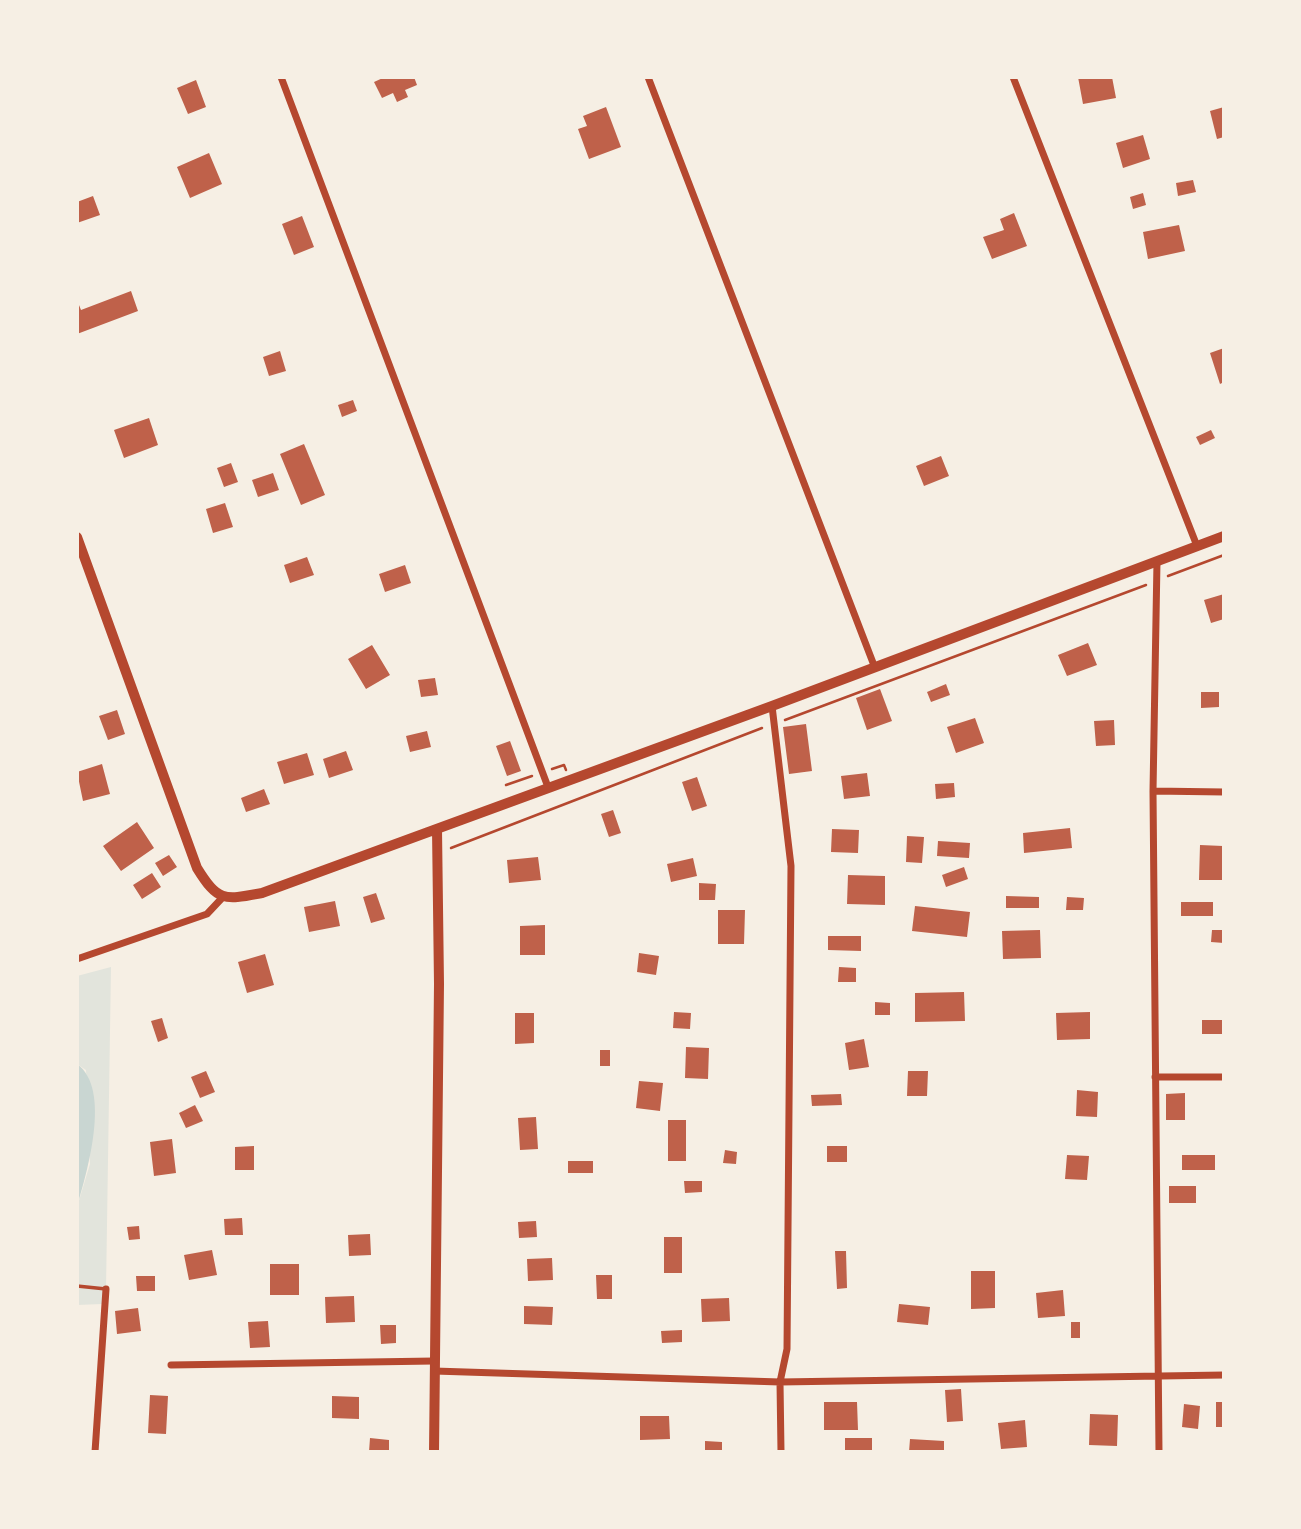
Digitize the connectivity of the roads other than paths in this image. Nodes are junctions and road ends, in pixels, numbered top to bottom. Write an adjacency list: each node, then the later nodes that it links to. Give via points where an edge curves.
1 (281, 77): 10 (street)
2 (648, 77): 8 (street)
3 (1013, 77): 6 (street)
4 (1224, 536): 6 (main road)
5 (77, 537): 14 (main road, via 197,868 209,888)
6 (1197, 546): 7 (main road)
7 (1157, 561): 8 (main road); 11 (street)
8 (875, 668): 9 (main road)
9 (772, 706): 10 (main road); 24 (street, via 791,866 787,1349)
10 (548, 787): 13 (main road)
11 (1153, 791): 12 (street); 16 (street)
12 (1224, 792)
13 (437, 829): 14 (main road, via 262,894); 21 (main road)
14 (223, 897): 15 (street, via 207,914)
15 (77, 959)
16 (1155, 1077): 17 (street); 23 (street)
17 (1224, 1077)
18 (77, 1286): 19 (lane)
19 (106, 1290): 25 (street)
20 (172, 1365): 21 (street)
21 (434, 1366): 24 (street); 26 (main road)
22 (1224, 1375): 23 (street)
23 (1160, 1376): 24 (street); 28 (street)
24 (780, 1382): 27 (street)
25 (95, 1452)
26 (434, 1452)
27 (781, 1452)
28 (1159, 1452)

